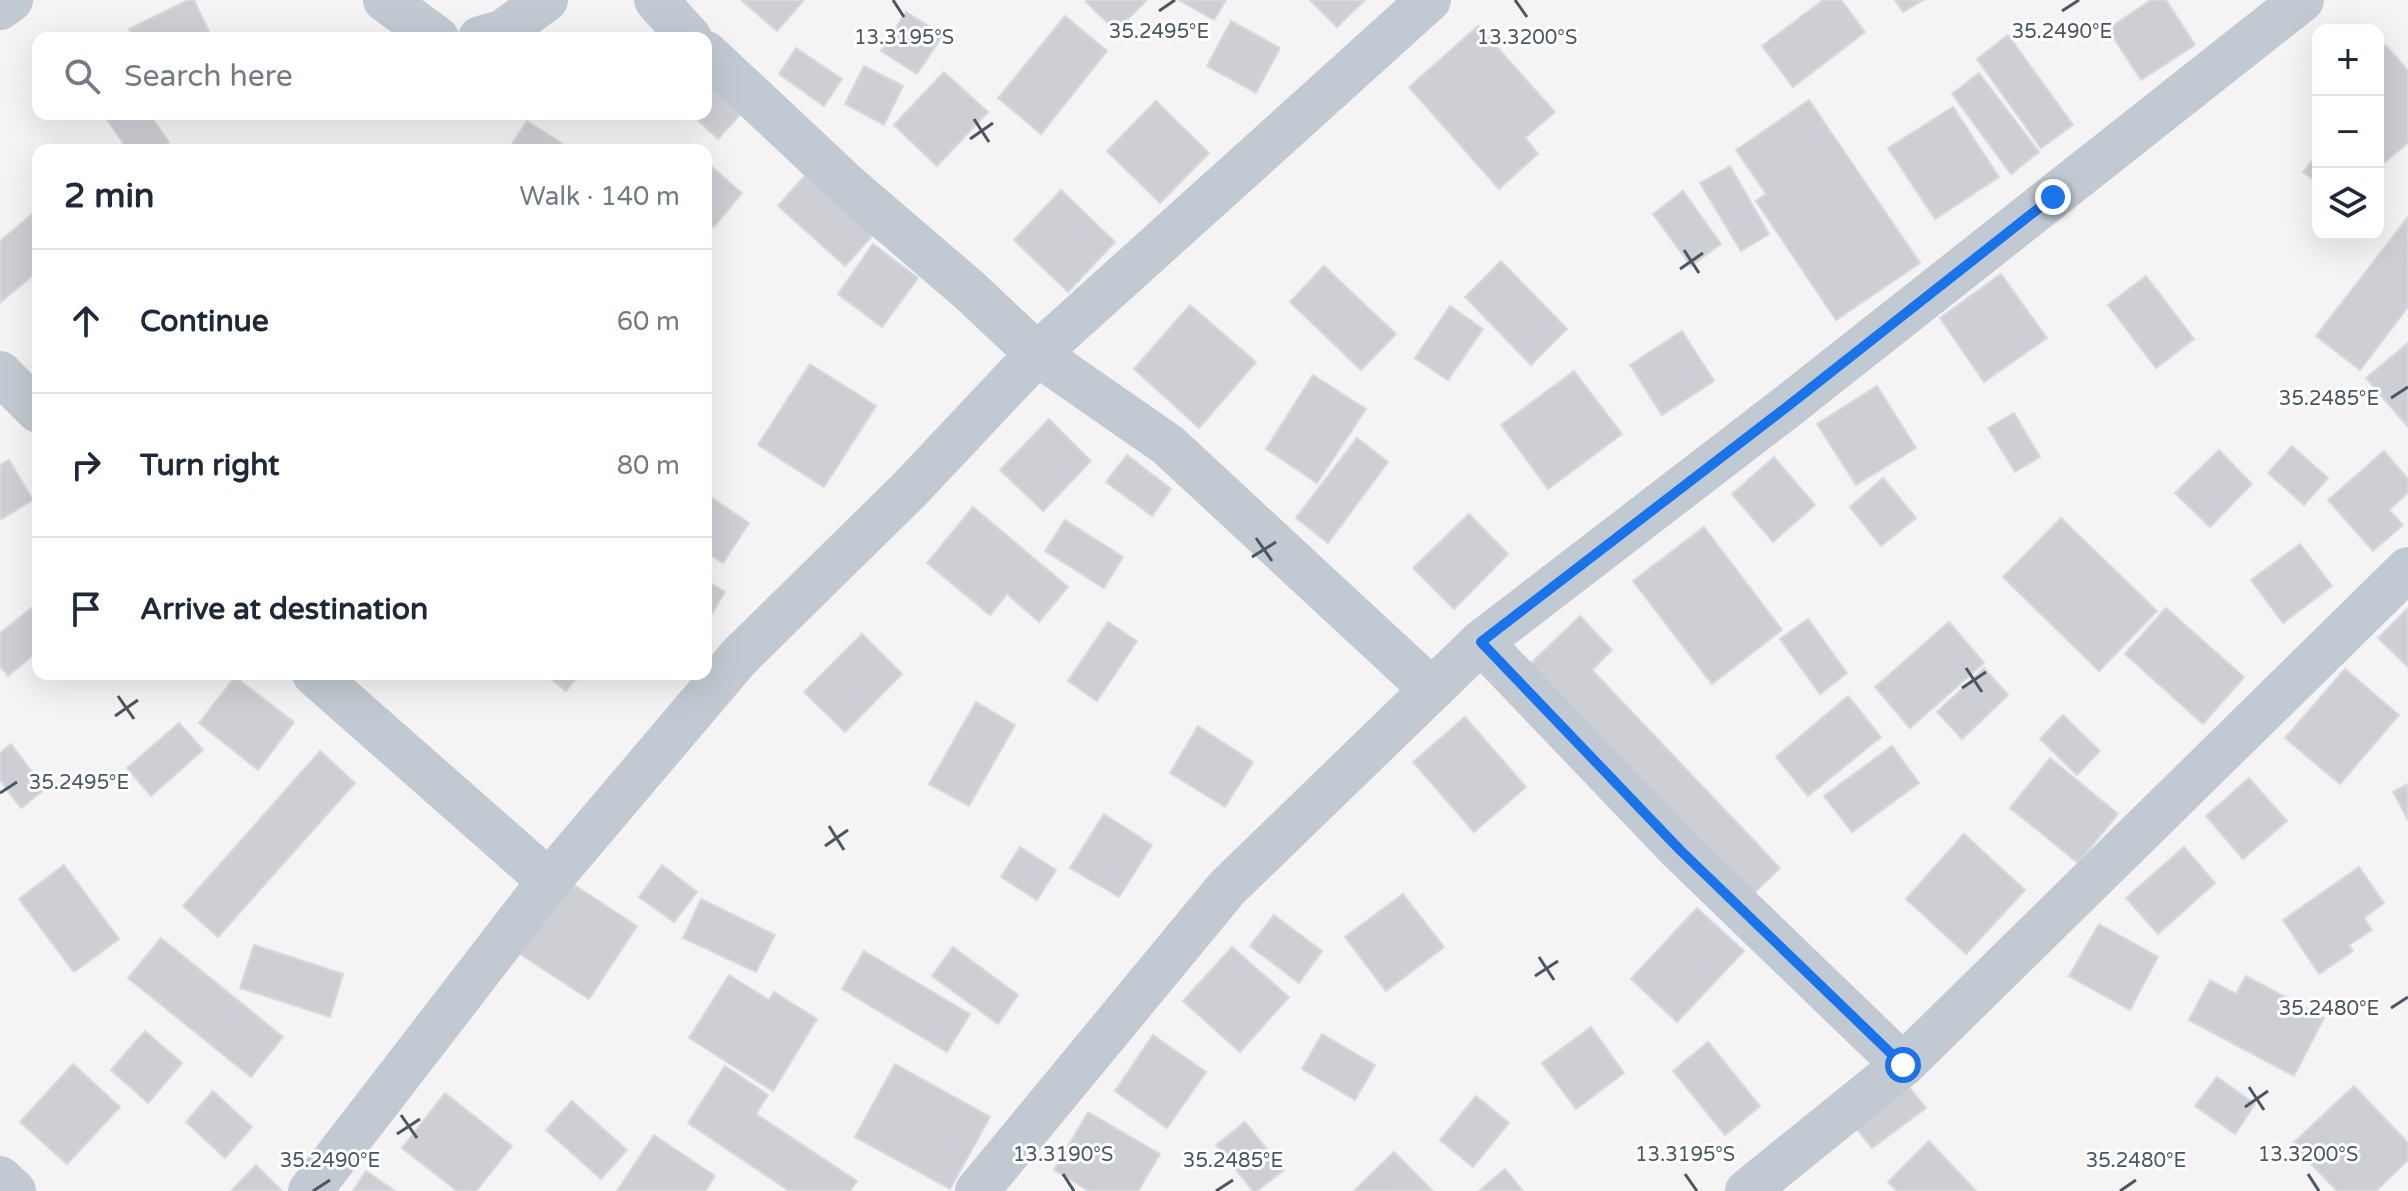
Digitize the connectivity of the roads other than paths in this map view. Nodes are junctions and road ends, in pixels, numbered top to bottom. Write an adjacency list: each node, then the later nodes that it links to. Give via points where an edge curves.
1 (11, 0): 7 (street)
2 (385, 0): 8 (street)
3 (546, 0): 9 (street)
4 (656, 0): 10 (street)
5 (1429, 0): 12 (street)
6 (2302, 0): 16 (street)
7 (0, 8)
8 (429, 32)
9 (502, 32)
10 (685, 32)
11 (712, 59): 12 (street)
12 (1037, 354): 18 (street, via 1168,445); 19 (street, via 910,489 739,657)
13 (0, 373): 14 (street)
14 (32, 405)
15 (2408, 569): 20 (street)
16 (1481, 642): 18 (street); 20 (street, via 1680,850)
17 (321, 680): 19 (street)
18 (1431, 689): 24 (street, via 1227,888)
19 (549, 881): 23 (street)
20 (1903, 1065): 25 (street)
21 (0, 1178): 22 (street)
22 (14, 1191)
23 (310, 1191)
24 (977, 1191)
25 (1747, 1191)

